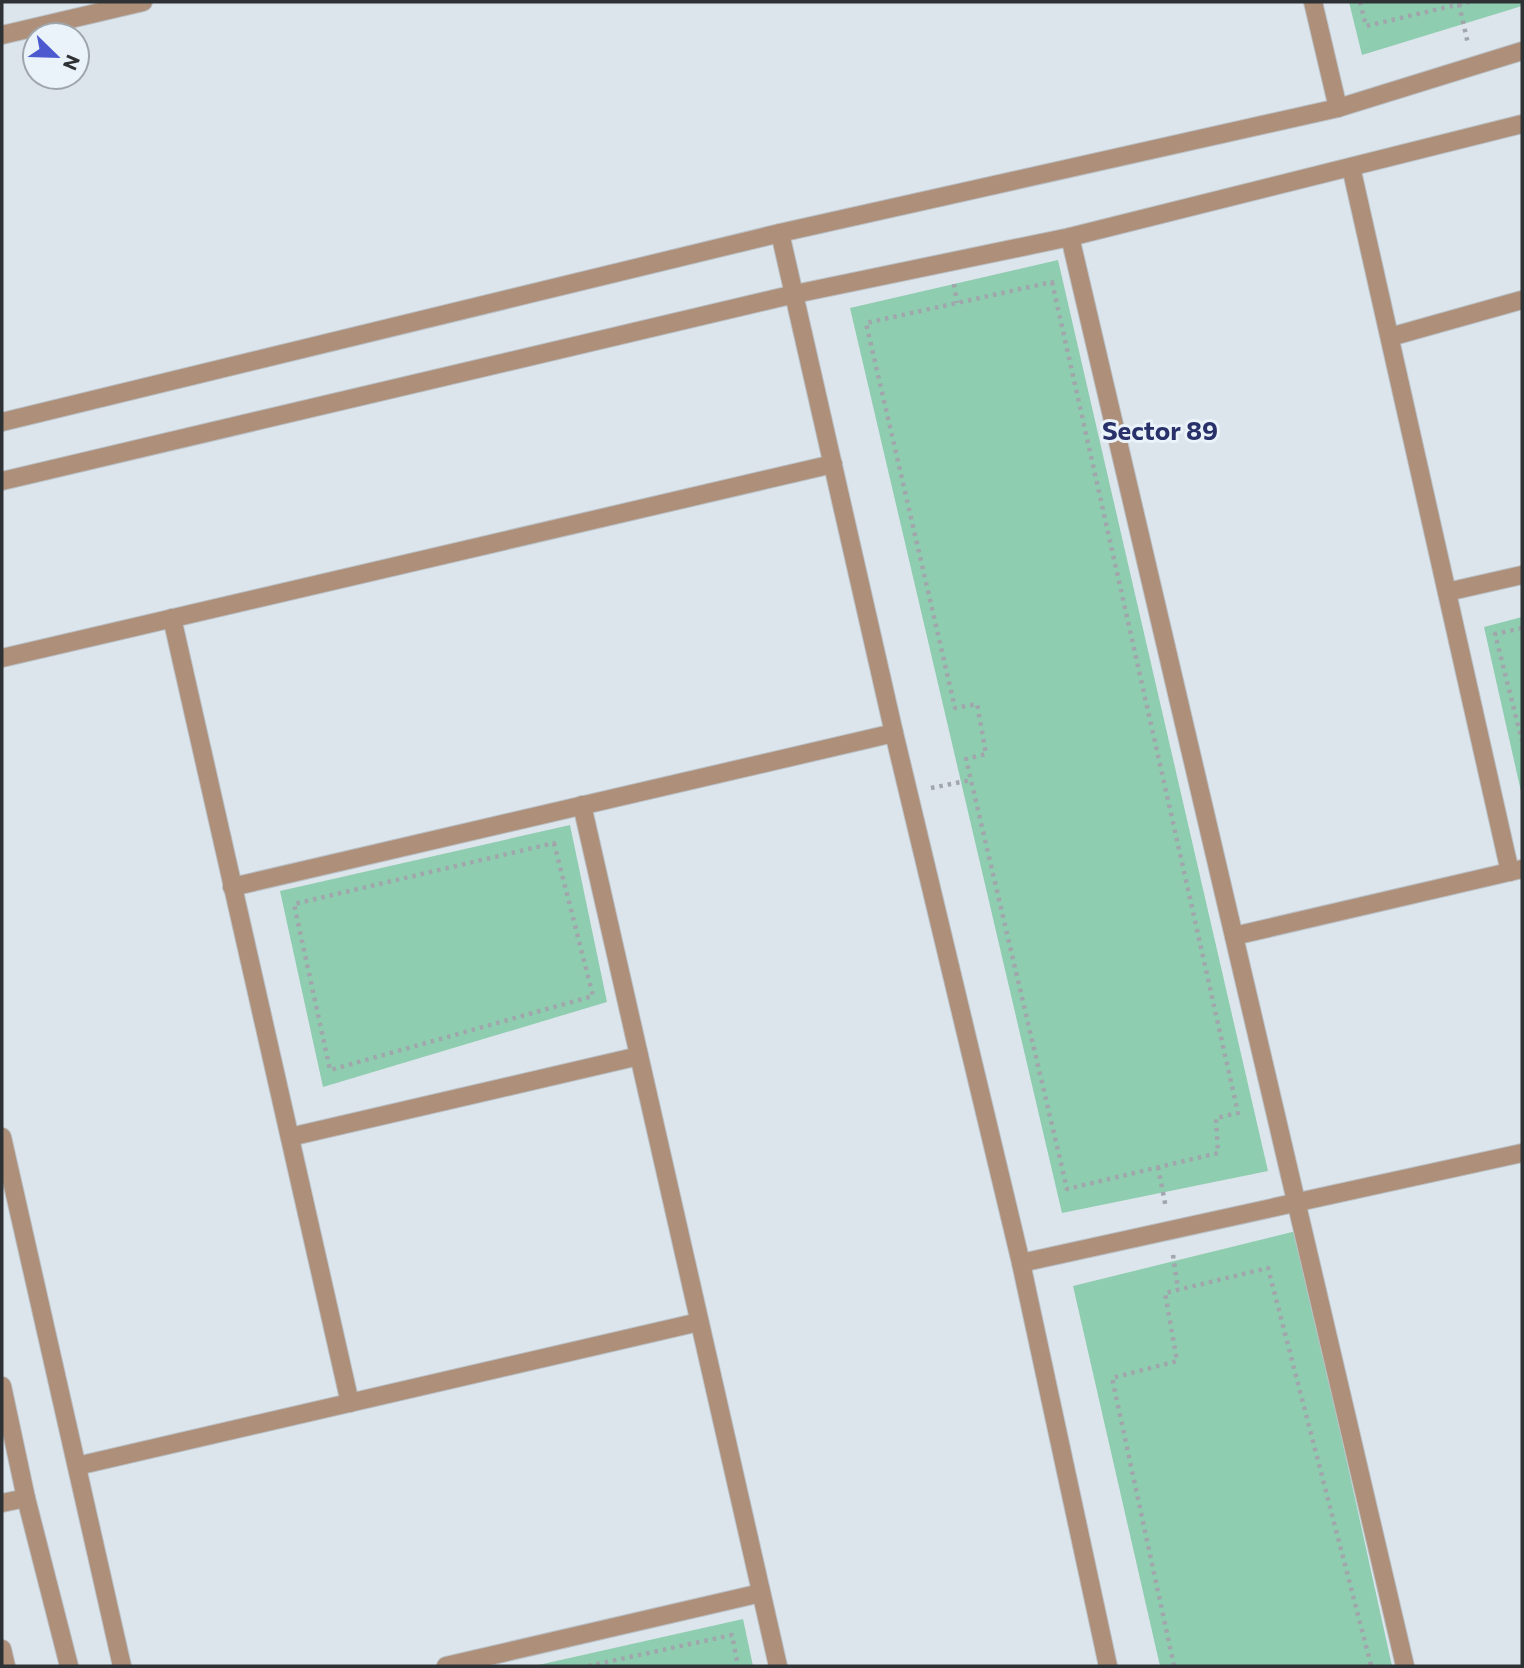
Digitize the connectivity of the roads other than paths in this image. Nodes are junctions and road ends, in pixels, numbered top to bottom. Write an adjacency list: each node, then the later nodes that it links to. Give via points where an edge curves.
1 (143, 2): 3 (street)
2 (1313, 2): 6 (street)
3 (91, 8): 4 (street)
4 (2, 35)
5 (1522, 51): 6 (street)
6 (1338, 108): 9 (street)
7 (1522, 124): 8 (street)
8 (1352, 167): 10 (street); 13 (street)
9 (779, 233): 11 (street); 14 (street)
10 (1070, 237): 11 (street); 25 (street)
11 (795, 294): 15 (street); 16 (street)
12 (1522, 300): 13 (street)
13 (1390, 337): 18 (street)
14 (2, 422)
15 (834, 464): 19 (street); 21 (street)
16 (2, 481)
17 (1522, 575): 18 (street)
18 (1447, 592): 23 (street)
19 (172, 618): 20 (street); 24 (street)
20 (2, 658)
21 (894, 733): 22 (street); 31 (street)
22 (582, 806): 24 (street); 26 (street)
23 (1516, 871): 25 (street)
24 (232, 887): 28 (street)
25 (1234, 936): 30 (street)
26 (639, 1056): 28 (street); 32 (street)
27 (2, 1137): 35 (street)
28 (290, 1137): 34 (street)
29 (1522, 1153): 30 (street)
30 (1297, 1203): 31 (street); 46 (street)
31 (1021, 1264): 45 (street)
32 (699, 1322): 34 (street); 38 (street)
33 (2, 1386): 36 (street)
34 (350, 1403): 35 (street)
35 (77, 1466): 42 (street)
36 (26, 1498): 37 (street); 41 (street)
37 (2, 1503)
38 (761, 1593): 43 (street); 44 (street)
39 (2, 1649): 40 (street)
40 (6, 1666)
41 (69, 1666)
42 (122, 1666)
43 (446, 1666)
44 (778, 1666)
45 (1108, 1666)
46 (1405, 1666)

